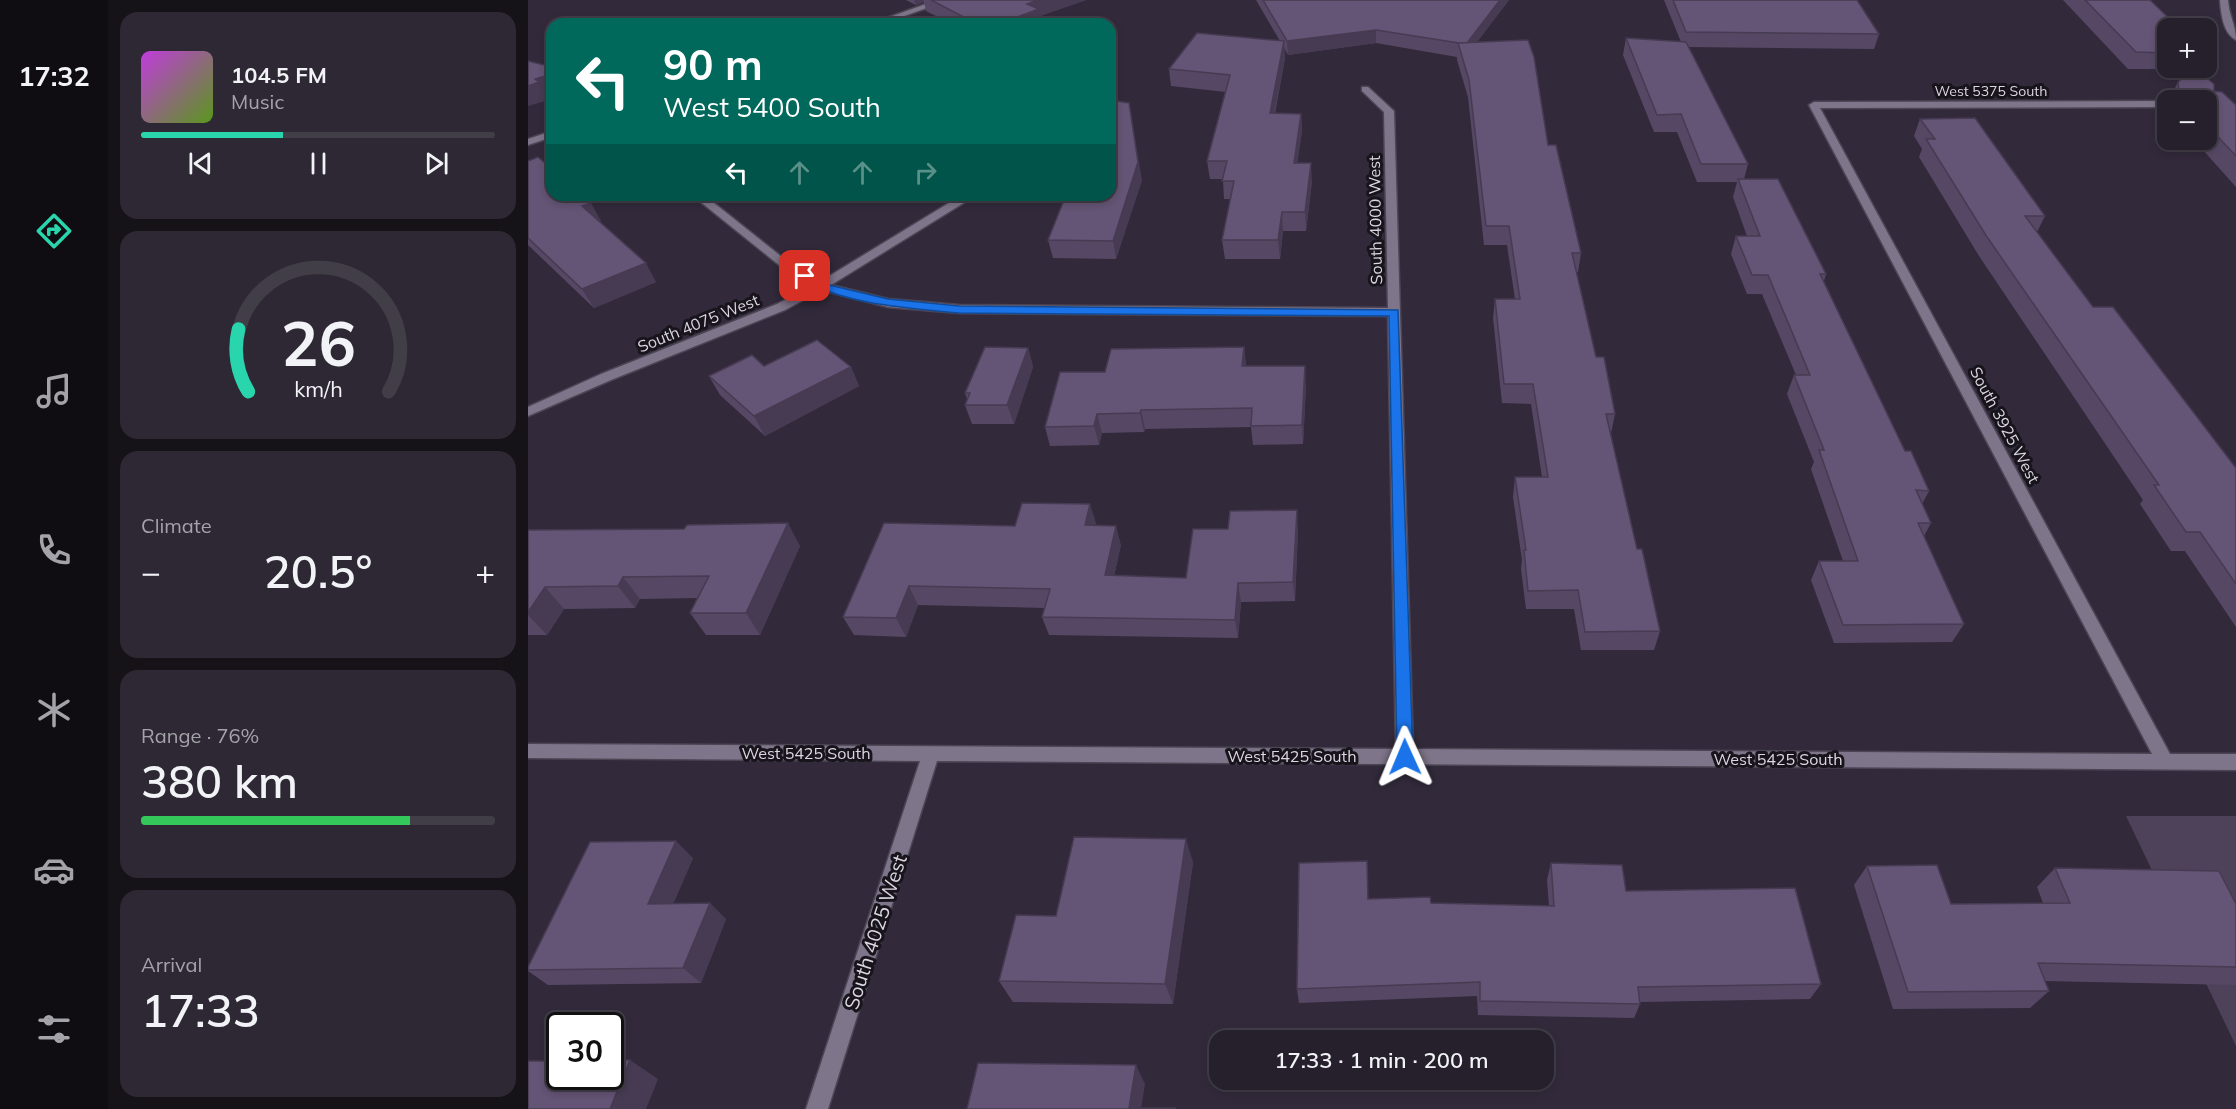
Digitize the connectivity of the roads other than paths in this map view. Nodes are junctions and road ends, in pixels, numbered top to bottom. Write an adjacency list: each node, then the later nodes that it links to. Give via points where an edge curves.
1 (945, 0): 3 (street)
2 (2224, 0): 4 (street, via 2225,18)
3 (892, 18)
4 (2236, 37)
5 (1365, 89): 13 (street, South 4000 West, via 1389,111)
6 (2157, 104): 7 (street, West 5375 South)
7 (1814, 105): 18 (street, South 3925 West)
8 (546, 136): 9 (street)
9 (528, 142)
10 (705, 201): 12 (street, via 788,267)
11 (959, 201): 12 (street, South 4075 West)
12 (821, 286): 13 (street, via 888,303 959,309); 14 (street, South 4075 West, via 781,307)
13 (1394, 312): 17 (street, South 4000 West)
14 (528, 412)
15 (528, 751): 16 (street, West 5425 South)
16 (931, 754): 17 (street, West 5425 South); 20 (street, South 4025 West)
17 (1405, 757): 18 (street, West 5425 South)
18 (2165, 762): 19 (street, West 5425 South)
19 (2236, 762)
20 (817, 1109)

